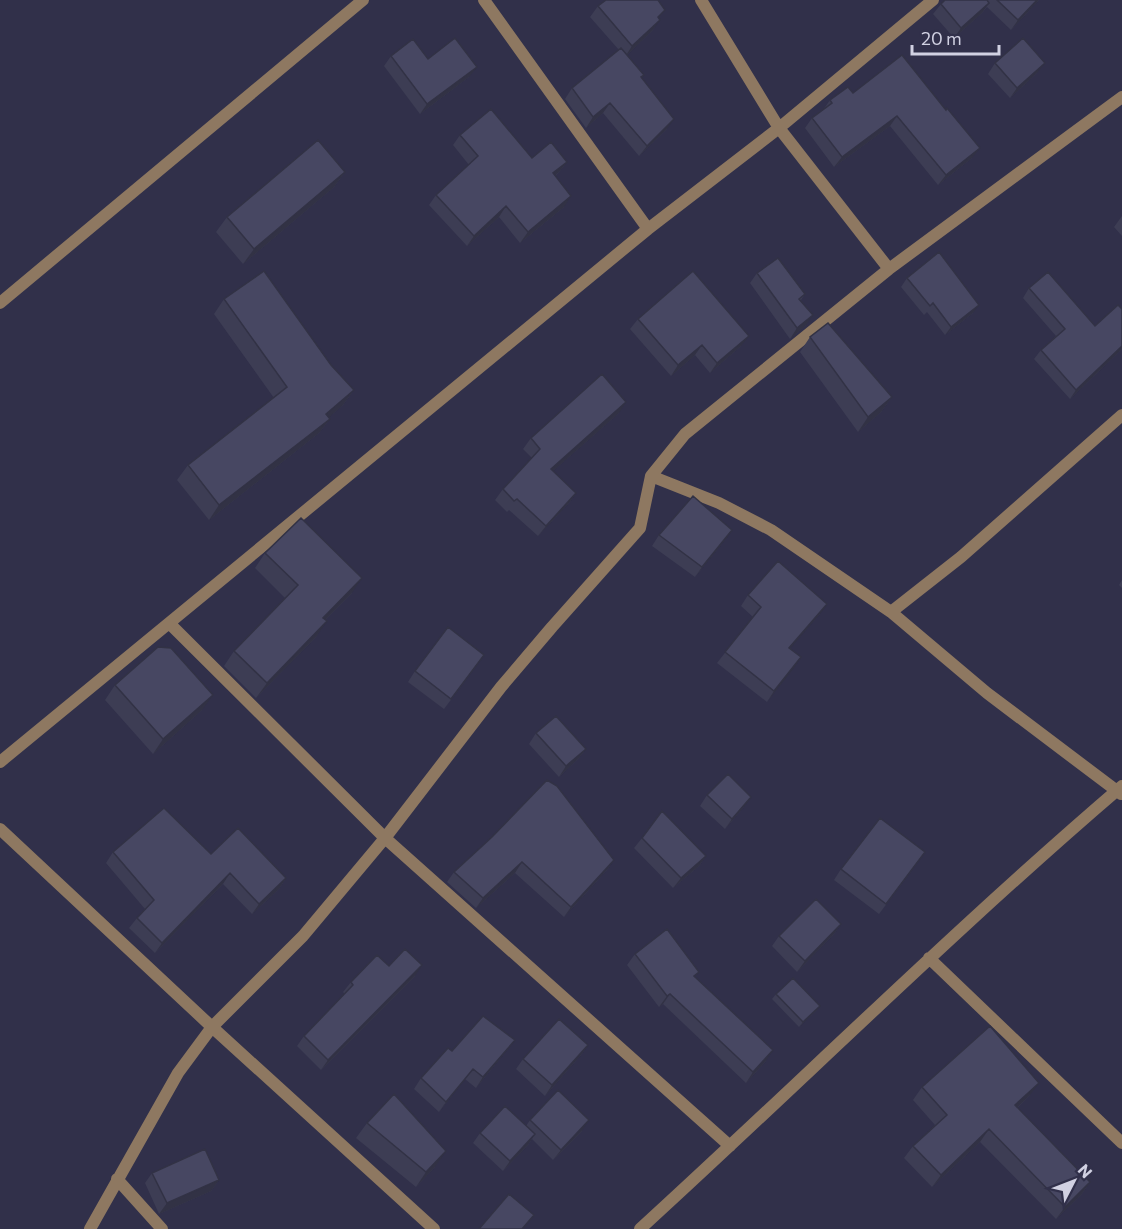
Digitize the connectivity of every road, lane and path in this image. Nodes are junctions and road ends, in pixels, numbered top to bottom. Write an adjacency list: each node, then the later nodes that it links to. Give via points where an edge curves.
1 (363, 0): 9 (street)
2 (484, 0): 7 (street)
3 (701, 0): 6 (street)
4 (933, 0): 6 (street)
5 (1122, 97): 8 (street)
6 (779, 128): 7 (street); 8 (street)
7 (648, 230): 13 (street)
8 (889, 269): 11 (street, via 685,434)
9 (0, 303)
10 (1122, 415): 12 (street)
11 (651, 476): 12 (street, via 719,503 771,530); 17 (street, via 640,528 501,687)
12 (891, 612): 15 (street, via 987,693)
13 (170, 624): 14 (street); 17 (street)
14 (0, 762)
15 (1120, 790): 18 (street)
16 (0, 828): 19 (street)
17 (385, 838): 19 (street, via 303,936); 21 (street)
18 (929, 958): 20 (street); 21 (street)
19 (212, 1027): 22 (street, via 178,1073); 25 (street)
20 (1122, 1143)
21 (730, 1146): 26 (street)
22 (117, 1179): 23 (street); 24 (street)
23 (90, 1229)
24 (162, 1229)
25 (434, 1229)
26 (640, 1229)

